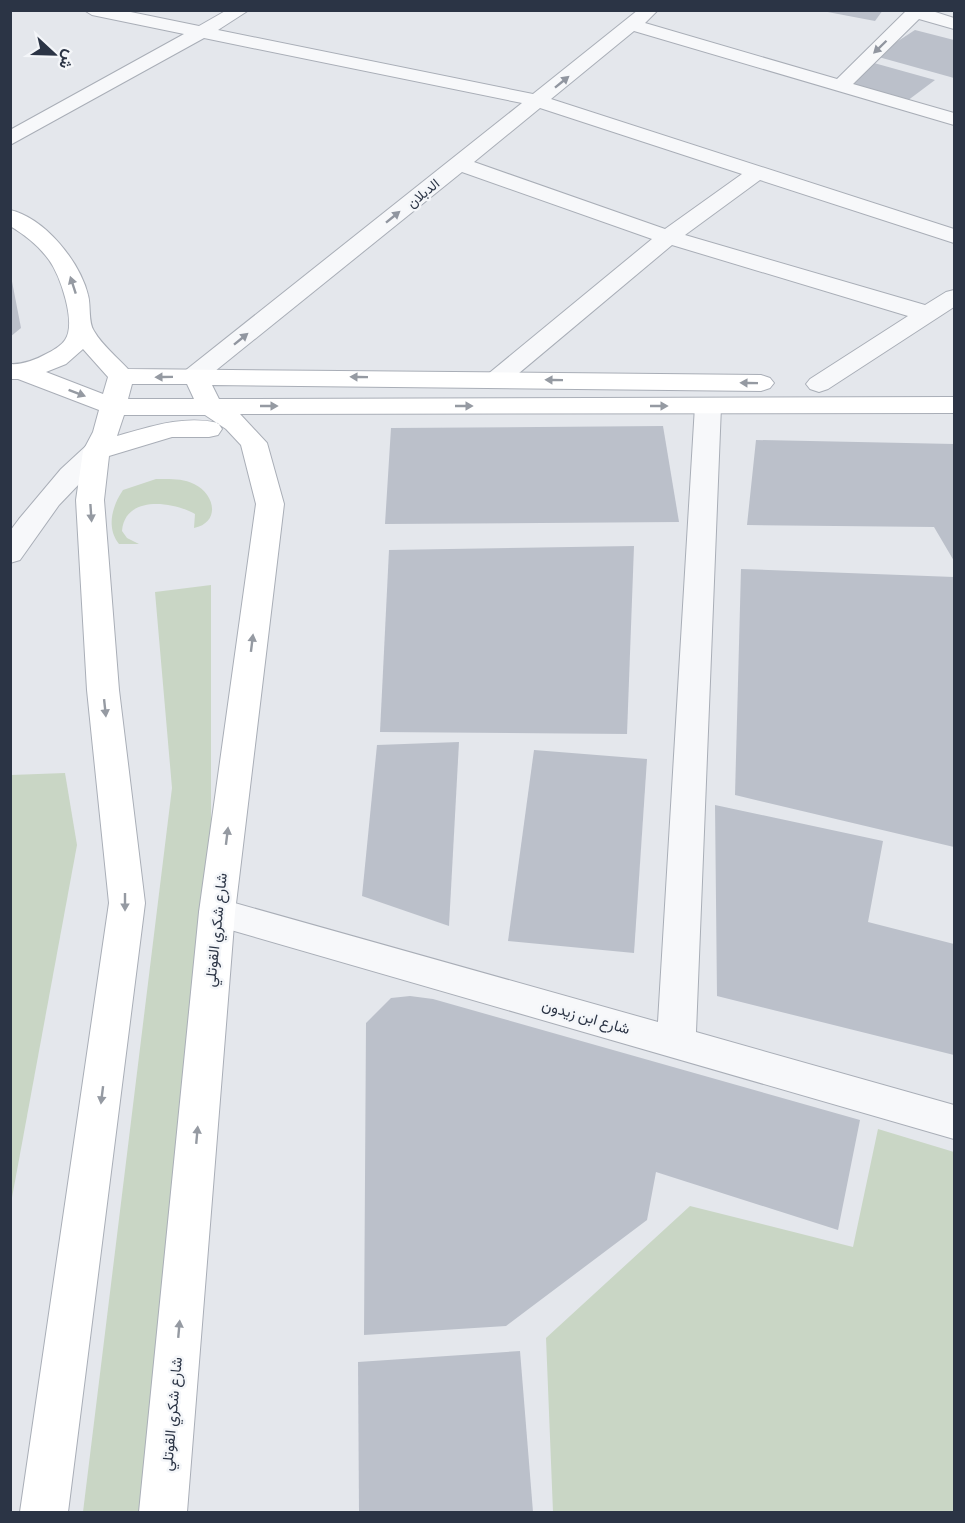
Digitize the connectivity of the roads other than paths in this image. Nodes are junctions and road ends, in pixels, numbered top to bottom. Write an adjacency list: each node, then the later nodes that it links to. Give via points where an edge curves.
1 (92, 10): 7 (street)
2 (241, 10): 7 (street)
3 (650, 10): 6 (street, الدبلان)
4 (917, 11): 5 (street); 8 (street, one-way to 8)
5 (954, 24)
6 (632, 25): 8 (street); 9 (street, الدبلان, one-way to 6)
7 (204, 32): 9 (street); 11 (street)
8 (842, 84): 10 (street)
9 (539, 100): 12 (street, الدبلان); 13 (street)
10 (954, 119)
11 (10, 139)
12 (460, 164): 16 (street); 24 (street, الدبلان, one-way to 12)
13 (759, 171): 15 (street); 16 (street)
14 (10, 216): 19 (main road, one-way to 14, via 79,302 71,276 55,251 35,231)
15 (954, 236)
16 (668, 237): 18 (street); 21 (street)
17 (954, 297): 18 (street)
18 (928, 314): 22 (street)
19 (81, 332): 20 (main road, via 76,343 62,355); 25 (main road)
20 (16, 372): 25 (main road, one-way to 25)
21 (497, 379): 22 (main road, one-way to 21); 24 (main road, one-way to 24)
22 (819, 384): 23 (main road)
23 (954, 384)
24 (203, 391): 25 (main road); 25 (main road, one-way to 25, via 162,377); 27 (main road, one-way to 27); 28 (main road, شارع شكري القوتلي)
25 (117, 392): 29 (main road, via 106,432)
26 (954, 405): 27 (main road)
27 (708, 406): 32 (street)
28 (254, 443): 29 (main road, via 230,432 202,427 170,429); 31 (main road, شارع شكري القوتلي, one-way to 28, via 270,504)
29 (96, 451): 30 (street, via 54,491); 34 (main road, one-way to 34, via 90,512 103,690 127,903)
30 (10, 554)
31 (217, 912): 32 (street, شارع ابن زيدون); 35 (main road, شارع شكري القوتلي, one-way to 31)
32 (676, 1043): 33 (street, شارع ابن زيدون)
33 (954, 1122)
34 (44, 1512)
35 (163, 1512)

